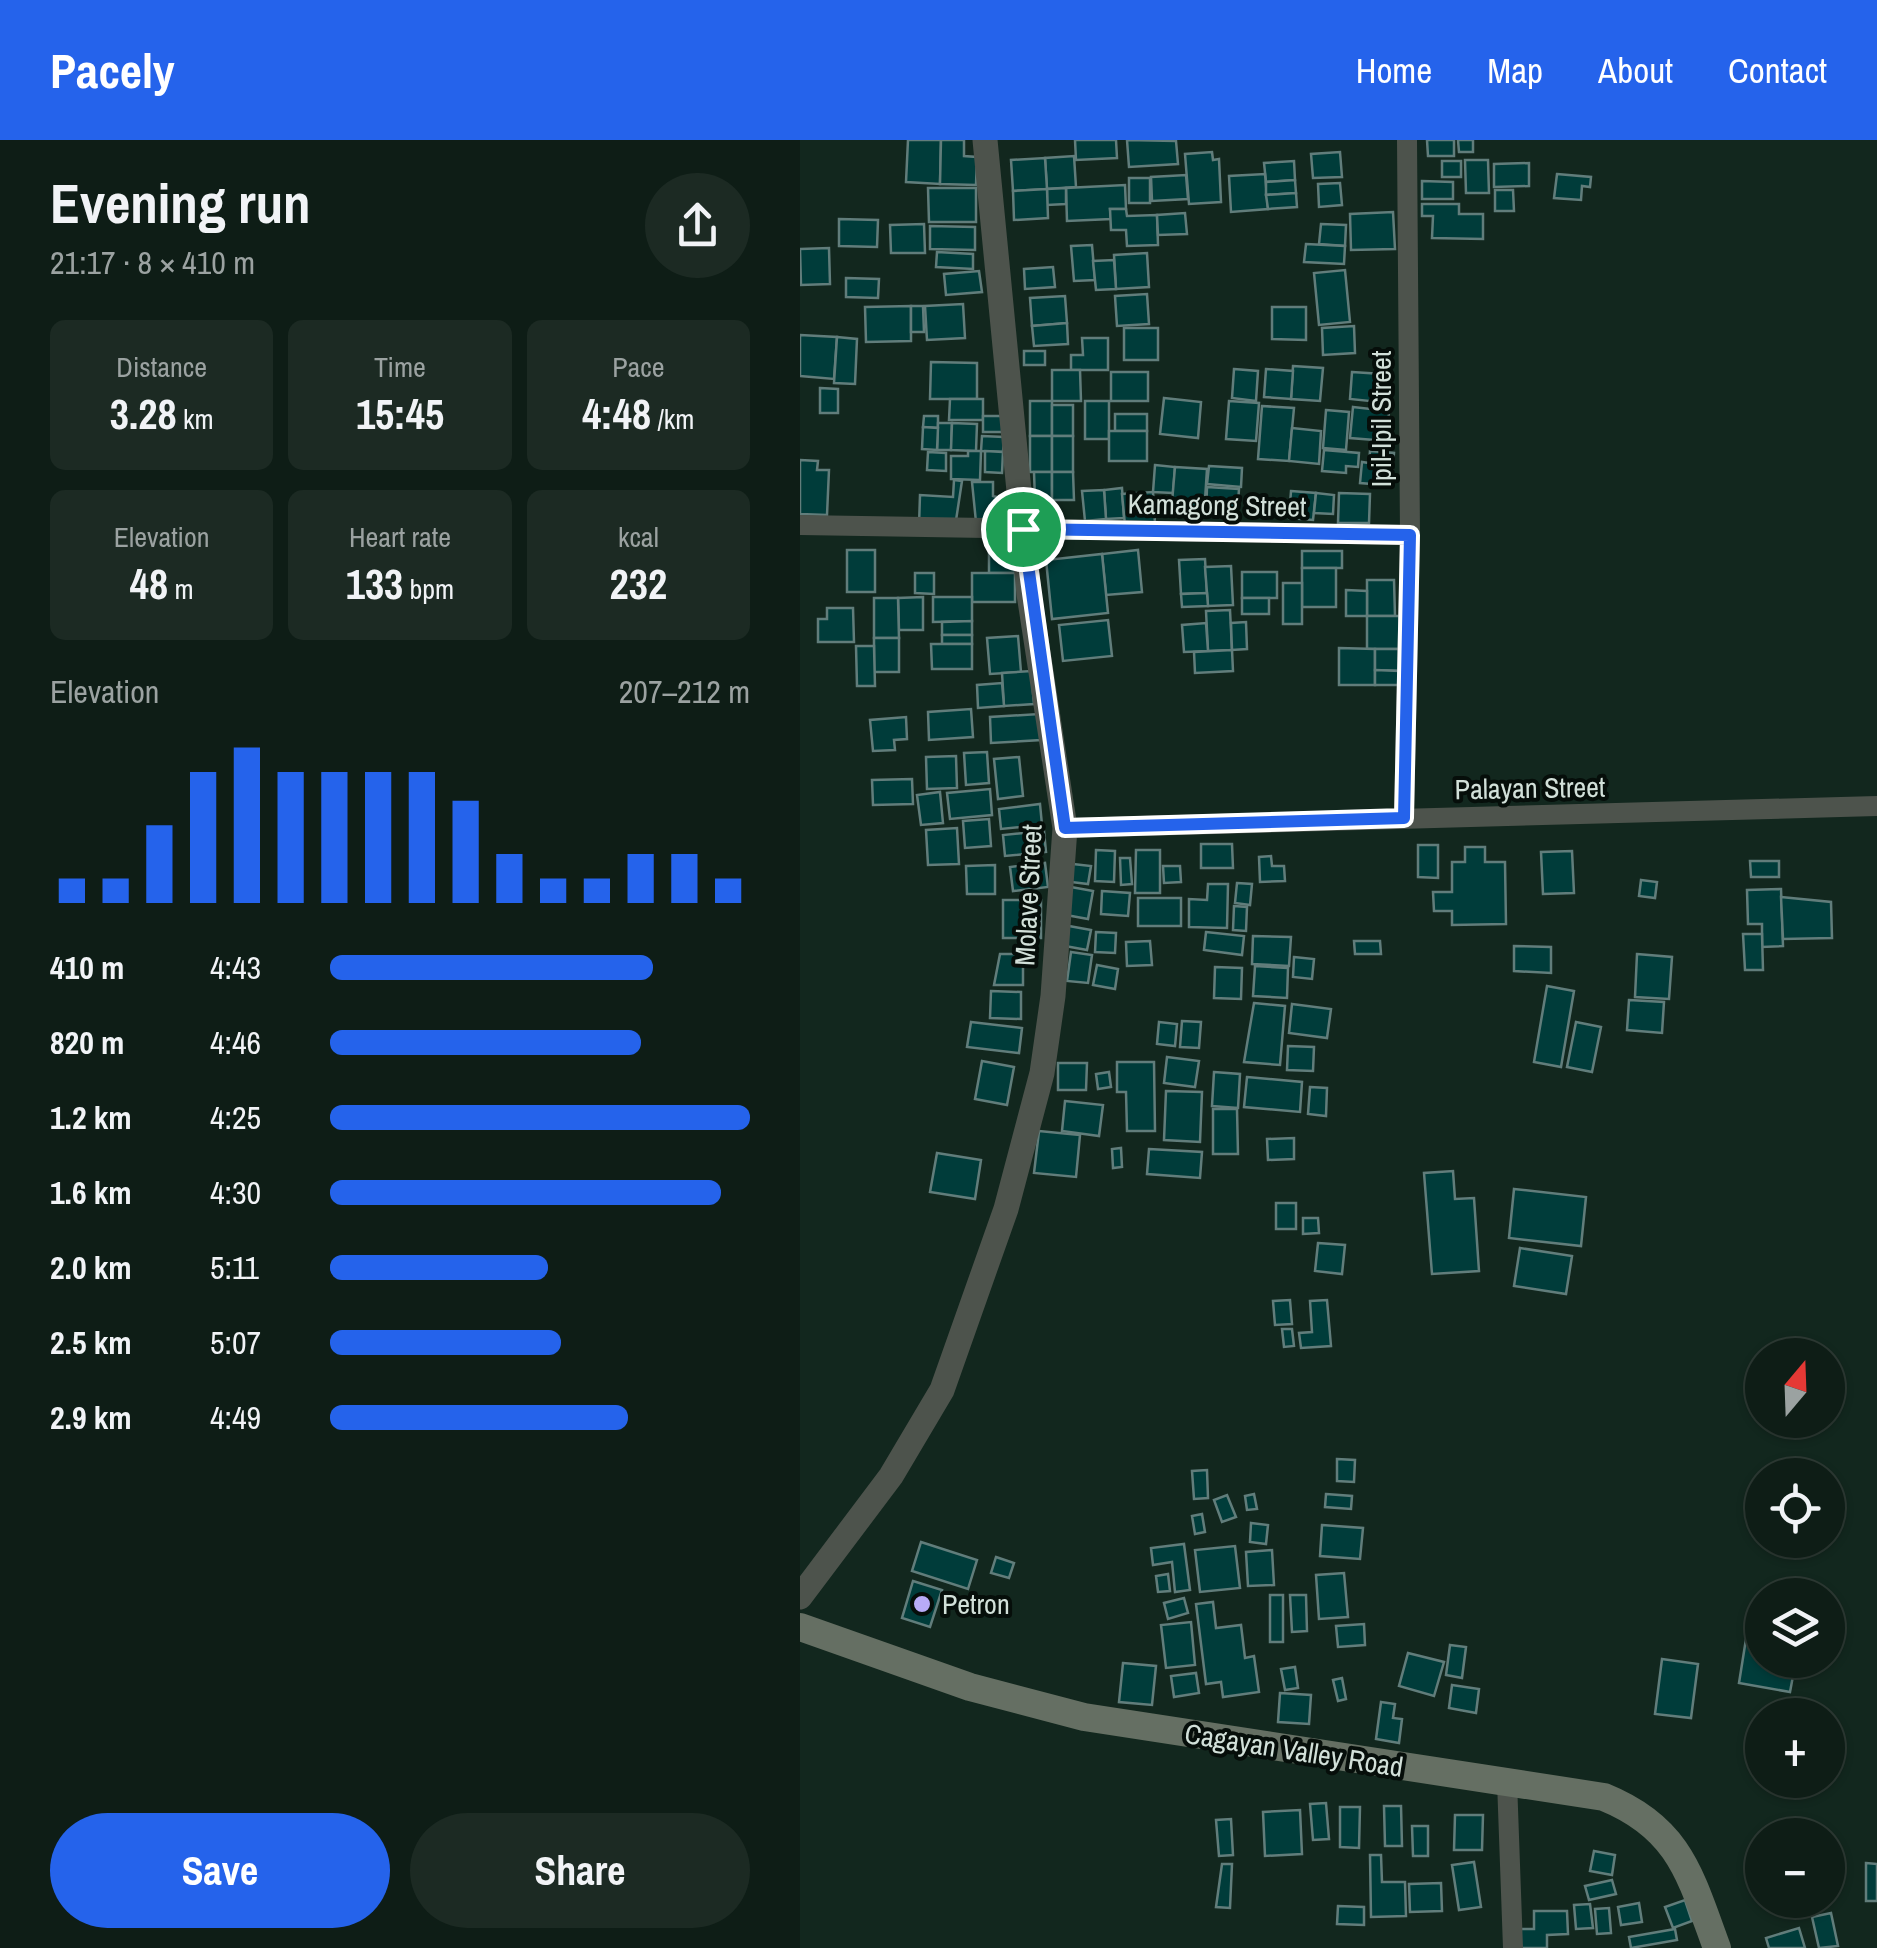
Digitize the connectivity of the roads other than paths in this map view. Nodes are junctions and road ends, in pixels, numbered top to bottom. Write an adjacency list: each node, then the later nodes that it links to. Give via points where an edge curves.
1 (985, 140): 4 (street, Molave Street)
2 (1407, 140): 5 (street, Ipil-Ipil Street)
3 (800, 525): 4 (street, Kamagong Street)
4 (1023, 529): 5 (street, Kamagong Street); 8 (street, Molave Street)
5 (1410, 535): 7 (street, Ipil-Ipil Street)
6 (1877, 806): 7 (street, Palayan Street)
7 (1404, 818): 8 (street, Palayan Street)
8 (1065, 828): 9 (street, Molave Street, via 1042,1073 972,1316 926,1421)
9 (800, 1597)
10 (800, 1627): 11 (main road, Cagayan Valley Road, via 970,1687 1084,1717)
11 (1507, 1781): 12 (street); 13 (main road, Cagayan Valley Road, via 1604,1796 1640,1812 1675,1850)
12 (1512, 1948)
13 (1717, 1948)

